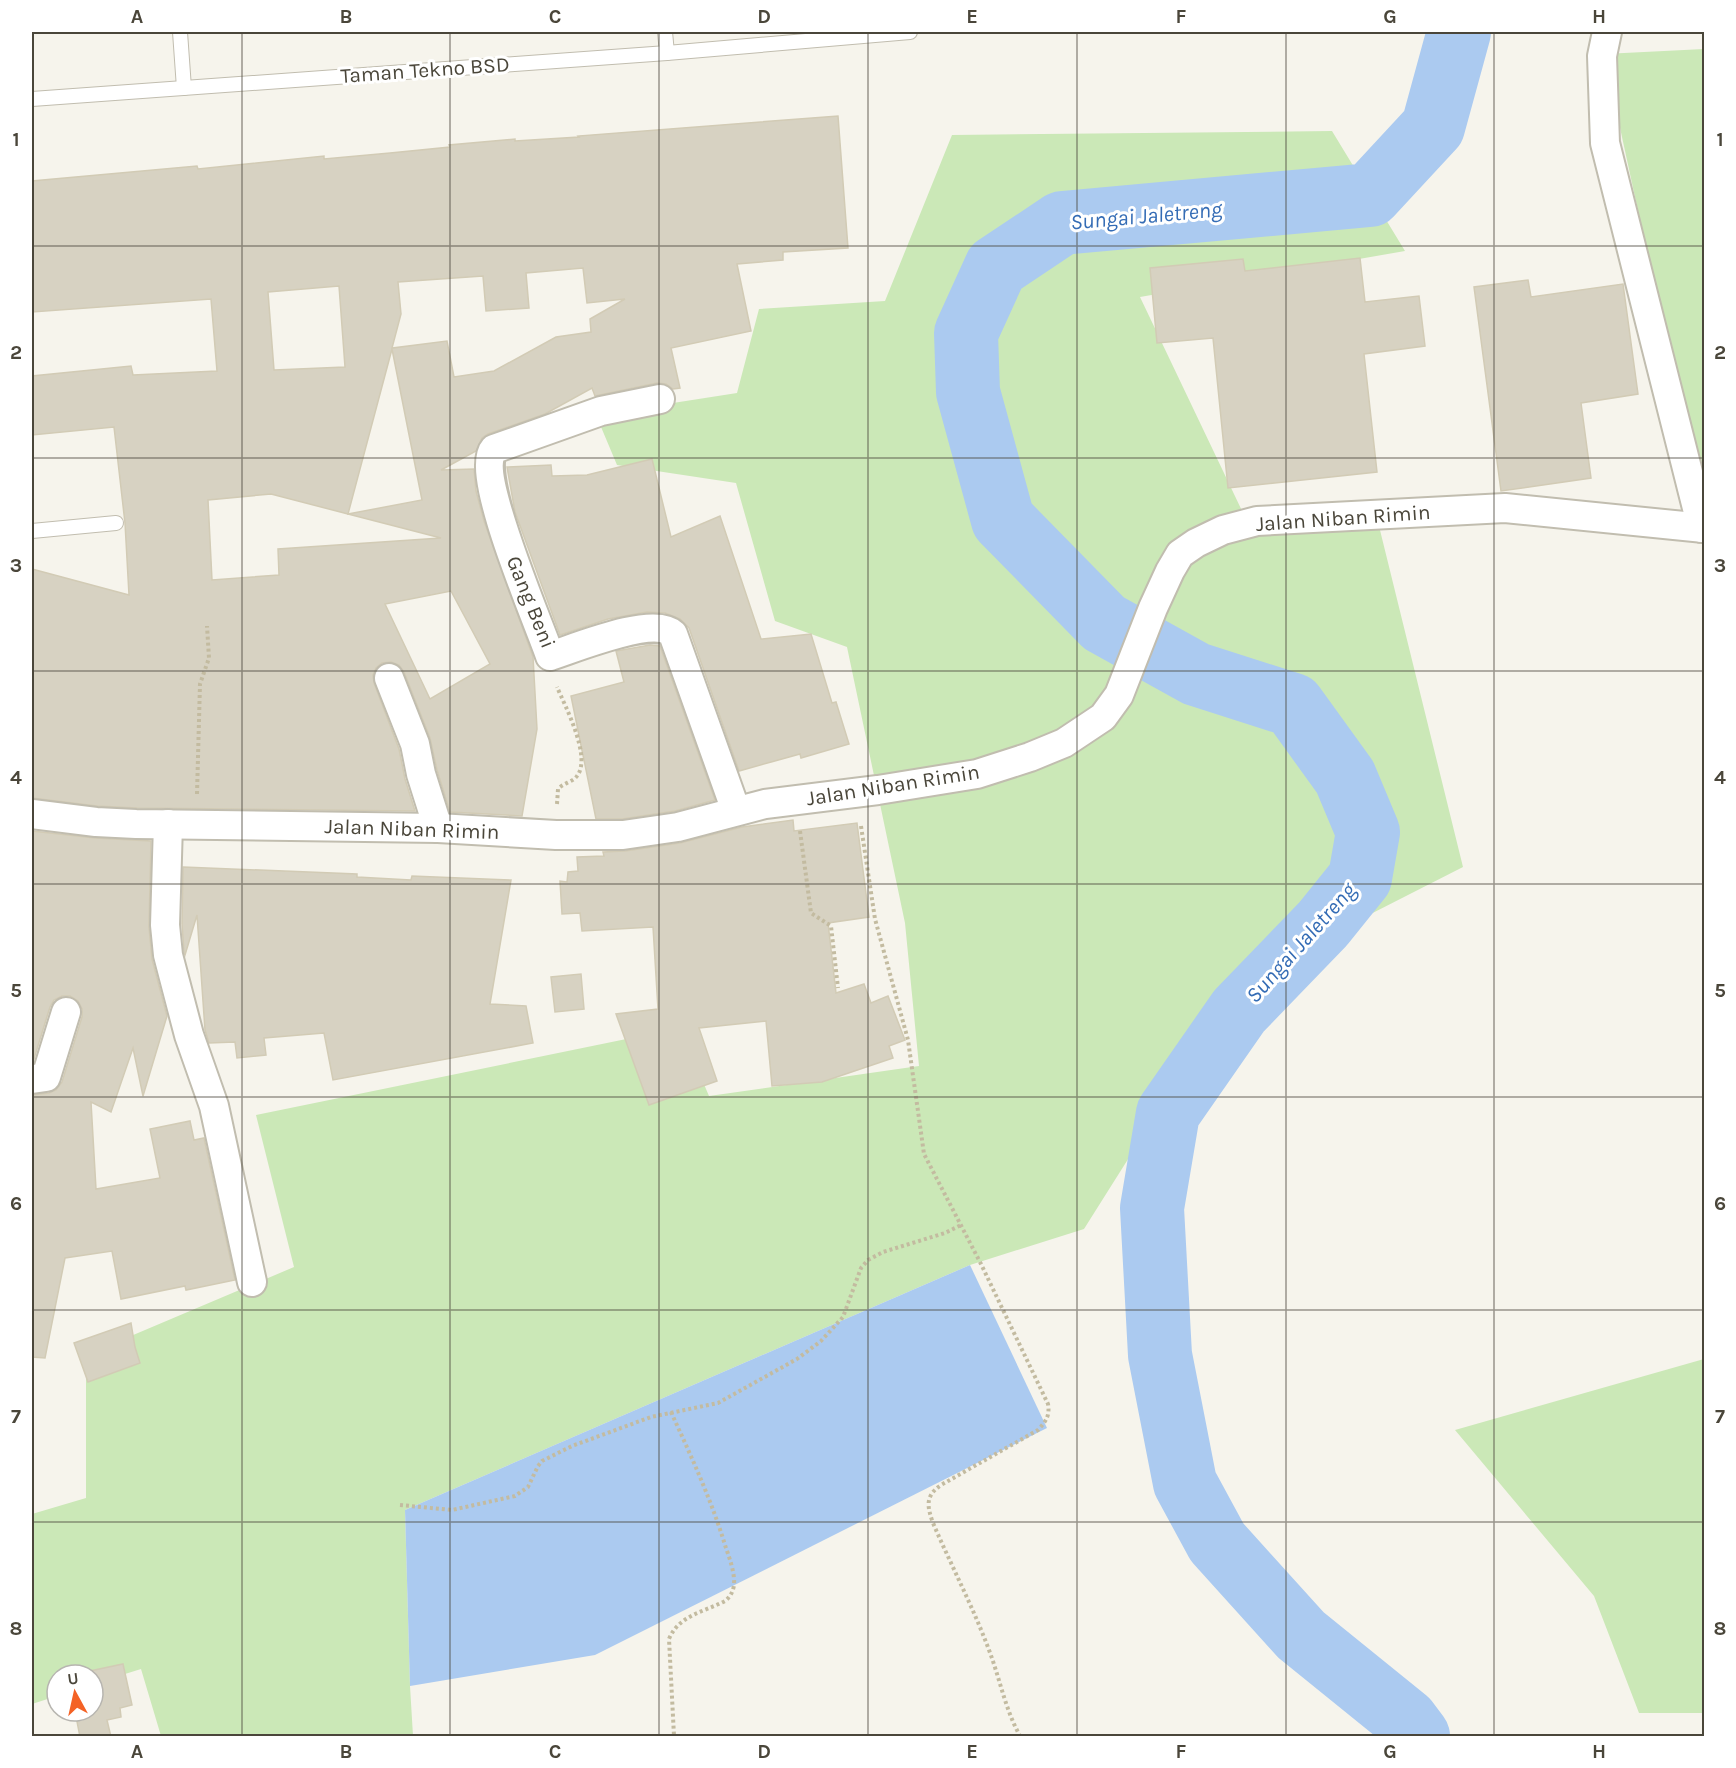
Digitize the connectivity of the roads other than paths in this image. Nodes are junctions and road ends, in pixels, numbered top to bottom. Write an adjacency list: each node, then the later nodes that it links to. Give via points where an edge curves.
1 (180, 32): 6 (lane)
2 (665, 32): 5 (lane)
3 (910, 32): 5 (lane, Taman Tekno BSD)
4 (1607, 32): 10 (street, via 1602,56 1605,143)
5 (667, 53): 6 (lane, Taman Tekno BSD)
6 (184, 88): 7 (lane, Taman Tekno BSD)
7 (32, 99)
8 (660, 399): 13 (street, Gang Beni, via 601,411 492,450 489,457 495,502 550,657 647,628 673,634)
9 (116, 523): 11 (lane)
10 (1703, 528): 13 (street, Jalan Niban Rimin, via 1505,508 1257,521 1223,530 1180,554 1152,608 1119,695 1103,717 1079,734 1030,757 976,774)
11 (32, 531)
12 (389, 678): 16 (street, via 416,744)
13 (736, 811): 16 (street, Jalan Niban Rimin, via 678,827 603,836)
14 (32, 814): 15 (street, Jalan Niban Rimin, via 96,822)
15 (168, 824): 16 (street, Jalan Niban Rimin); 19 (street, via 168,956 189,1035 214,1106)
16 (438, 828)
17 (66, 1012): 18 (street, via 46,1077)
18 (32, 1078)
19 (252, 1282)

